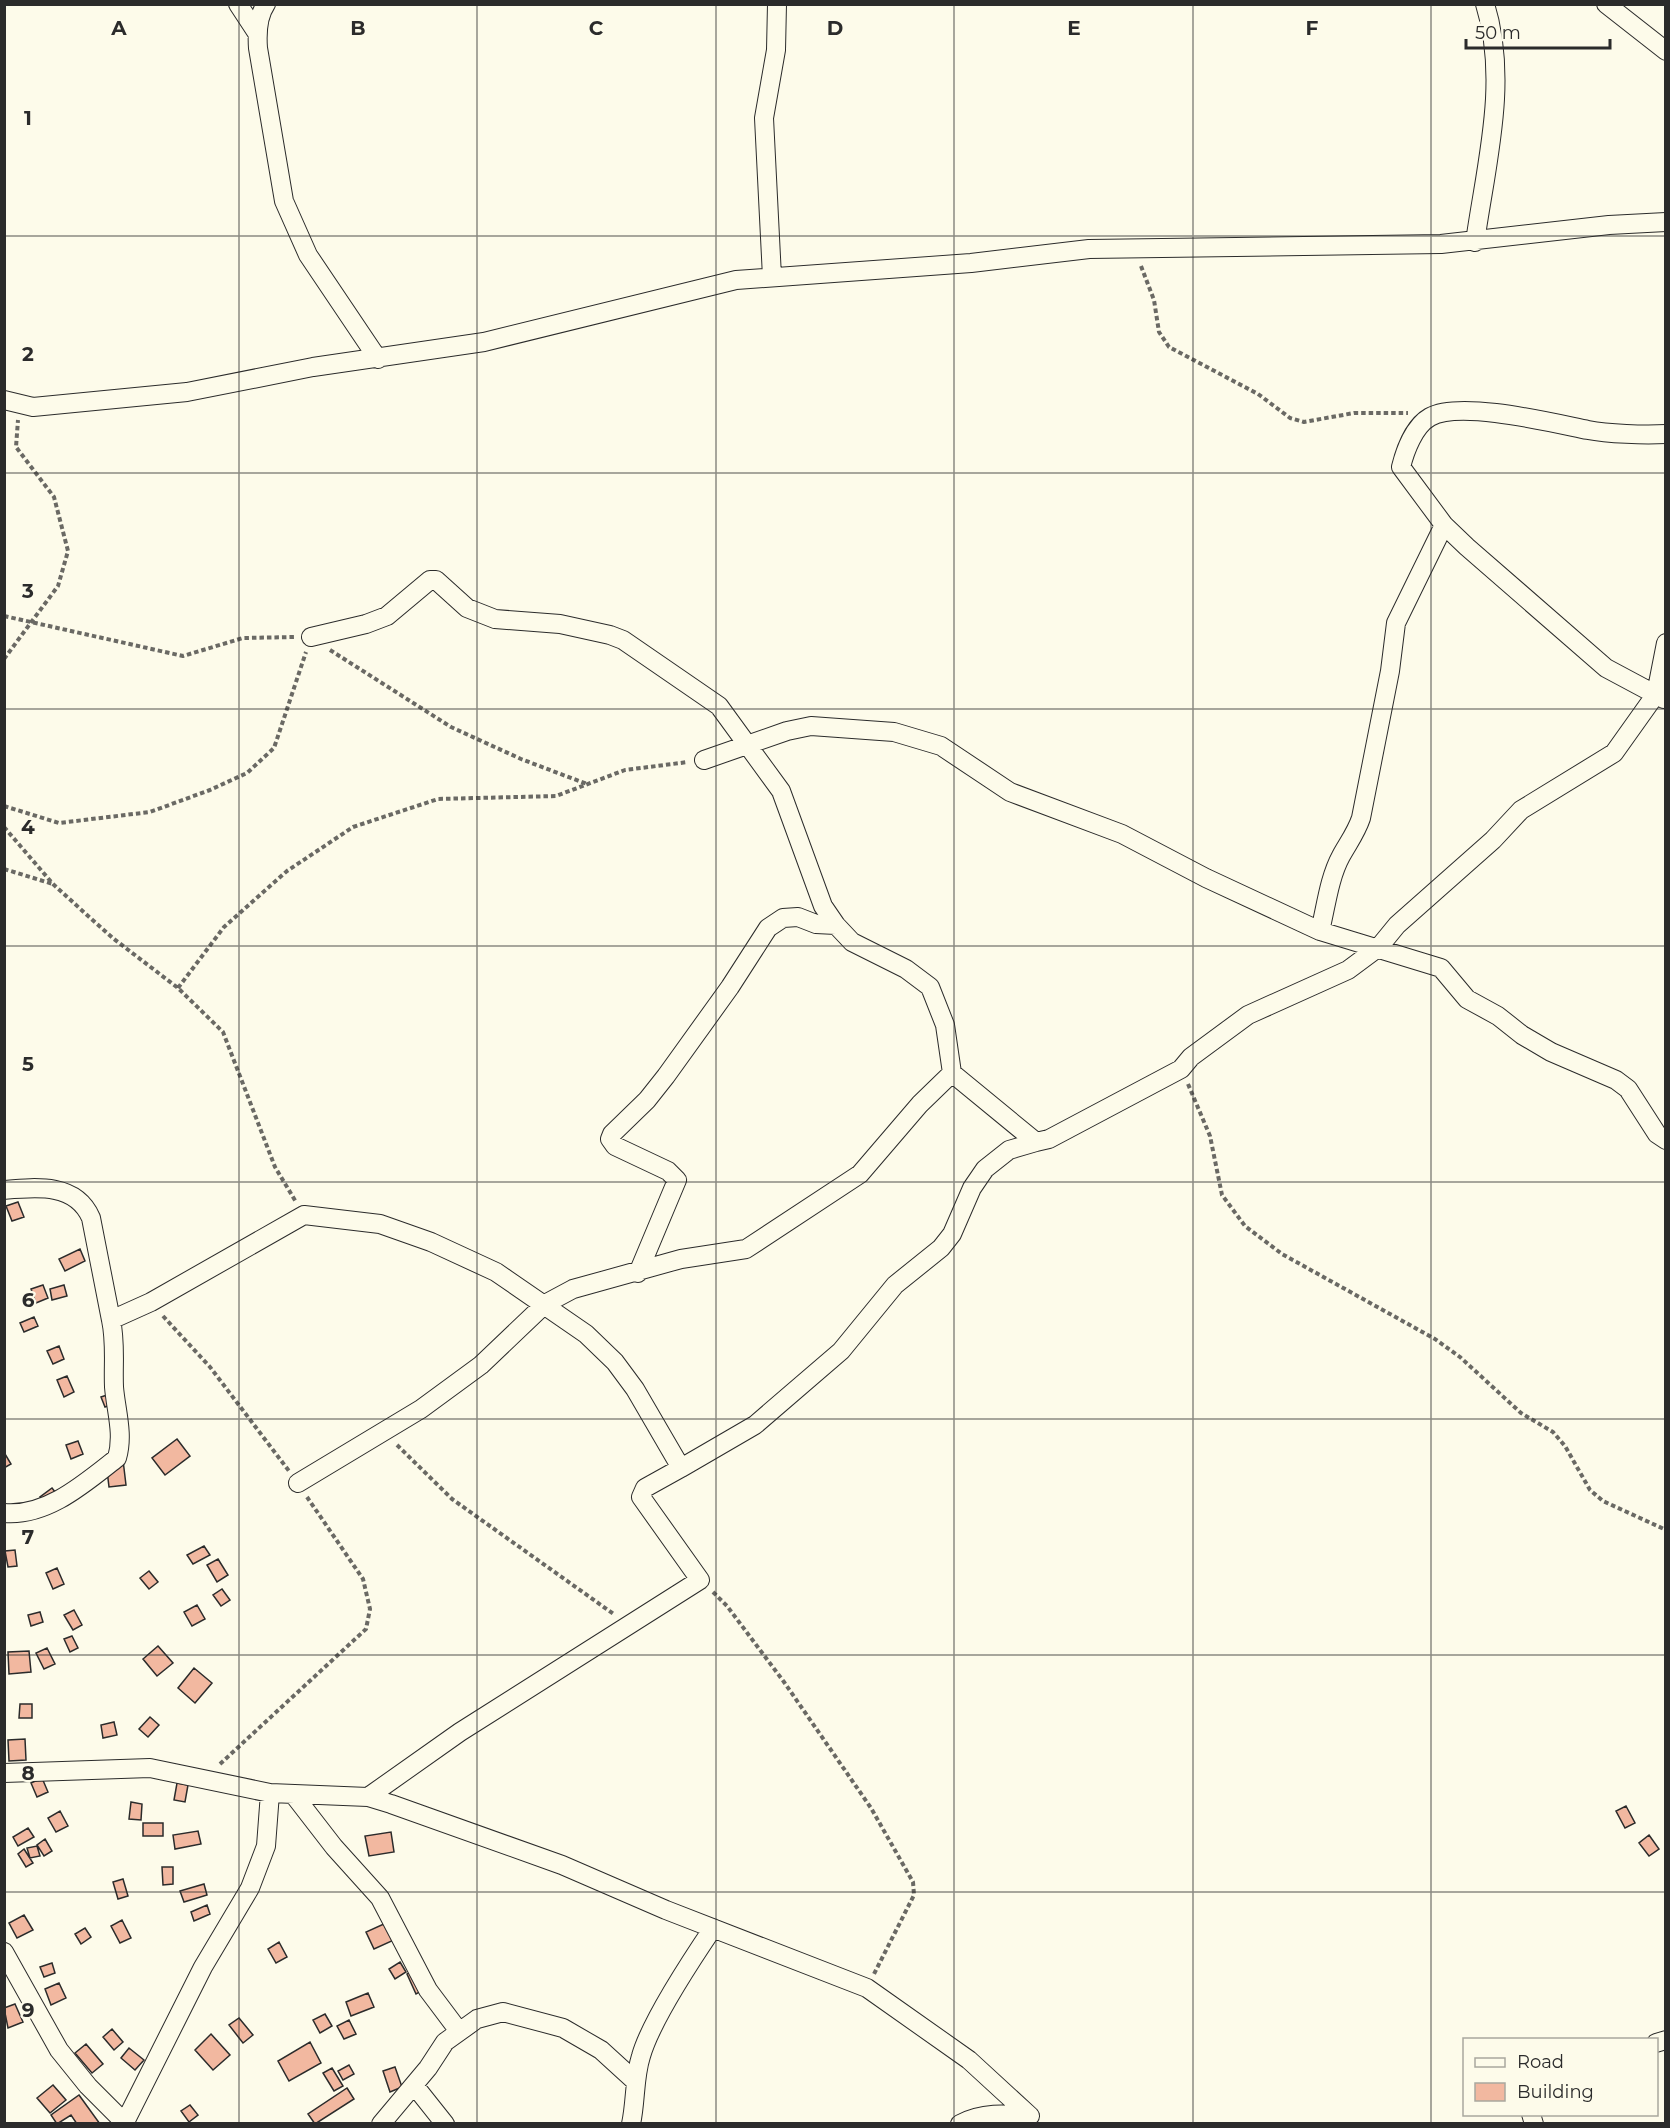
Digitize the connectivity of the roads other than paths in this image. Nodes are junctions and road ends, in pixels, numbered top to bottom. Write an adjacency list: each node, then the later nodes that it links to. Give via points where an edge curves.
1 (238, 4): 6 (street)
2 (266, 4): 6 (street)
3 (777, 4): 10 (street, via 776,50 764,118)
4 (1485, 4): 9 (street, via 1496,94)
5 (1606, 4): 7 (street)
6 (257, 33): 11 (street, via 284,201 308,255)
7 (1665, 51)
8 (1665, 222): 9 (street)
9 (1475, 242): 10 (street, via 1089,249 971,263)
10 (772, 277): 11 (street, via 682,292 484,342)
11 (378, 359): 12 (street, via 187,392 33,407)
12 (12, 403)
13 (1665, 434): 14 (street, via 1590,430 1512,415 1450,411 1429,417 1406,449 1401,467)
14 (1444, 525): 17 (street, via 1606,668); 21 (street, via 1396,623 1361,818 1334,874)
15 (311, 637): 18 (street, via 387,616 430,580 436,580 466,608 495,619 560,624 623,640 719,706)
16 (1665, 643): 17 (street)
17 (1660, 697): 22 (street, via 1614,753 1521,810 1397,925)
18 (749, 746): 19 (street); 20 (street, via 781,791 823,906); 21 (street, via 811,726 910,736 941,746 1010,792 1122,834)
19 (704, 760)
20 (836, 925): 23 (street, via 852,942 906,969 930,987 945,1025); 27 (street, via 816,924 798,917 783,918 768,928 648,1100 612,1134 610,1139 615,1146 668,1171 677,1180)
21 (1320, 931): 22 (street)
22 (1379, 947): 24 (street, via 1441,968 1467,999 1522,1035 1616,1080 1628,1089); 25 (street, via 1348,970 1248,1015 1191,1057 1181,1069 1060,1134)
23 (952, 1073): 25 (street); 27 (street, via 860,1174 746,1249 681,1259)
24 (1665, 1140)
25 (1036, 1142): 30 (street, via 1009,1150 985,1169 941,1248 895,1285 841,1352 755,1425)
26 (5, 1189): 29 (street, via 38,1187 66,1193 85,1204)
27 (638, 1274): 28 (street, via 573,1289)
28 (545, 1304): 29 (street, via 496,1272 431,1242 380,1224 304,1215 151,1302); 30 (street, via 586,1334 615,1362 654,1418); 31 (street, via 481,1365 384,1432)
29 (111, 1320): 32 (street, via 120,1426 117,1458 46,1506 22,1515)
30 (681, 1468): 36 (street, via 645,1488 642,1497 700,1580 460,1732)
31 (298, 1484)
32 (4, 1513)
33 (4, 1773): 34 (street, via 150,1768)
34 (270, 1793): 35 (street); 42 (street, via 266,1846 250,1888 203,1967)
35 (293, 1794): 36 (street); 39 (street, via 380,1898 428,1990)
36 (368, 1797): 37 (street, via 562,1866)
37 (713, 1928): 40 (street, via 658,2019 642,2053); 46 (street, via 867,1988 969,2060 1030,2116 974,2116)
38 (4, 1952): 42 (street, via 59,2050)
39 (458, 2030): 40 (street, via 477,2019 503,2012 563,2028 601,2050); 41 (street)
40 (635, 2081): 45 (street)
41 (414, 2085): 43 (street); 44 (street)
42 (125, 2123)
43 (381, 2124)
44 (445, 2124)
45 (631, 2124)
46 (960, 2124)

